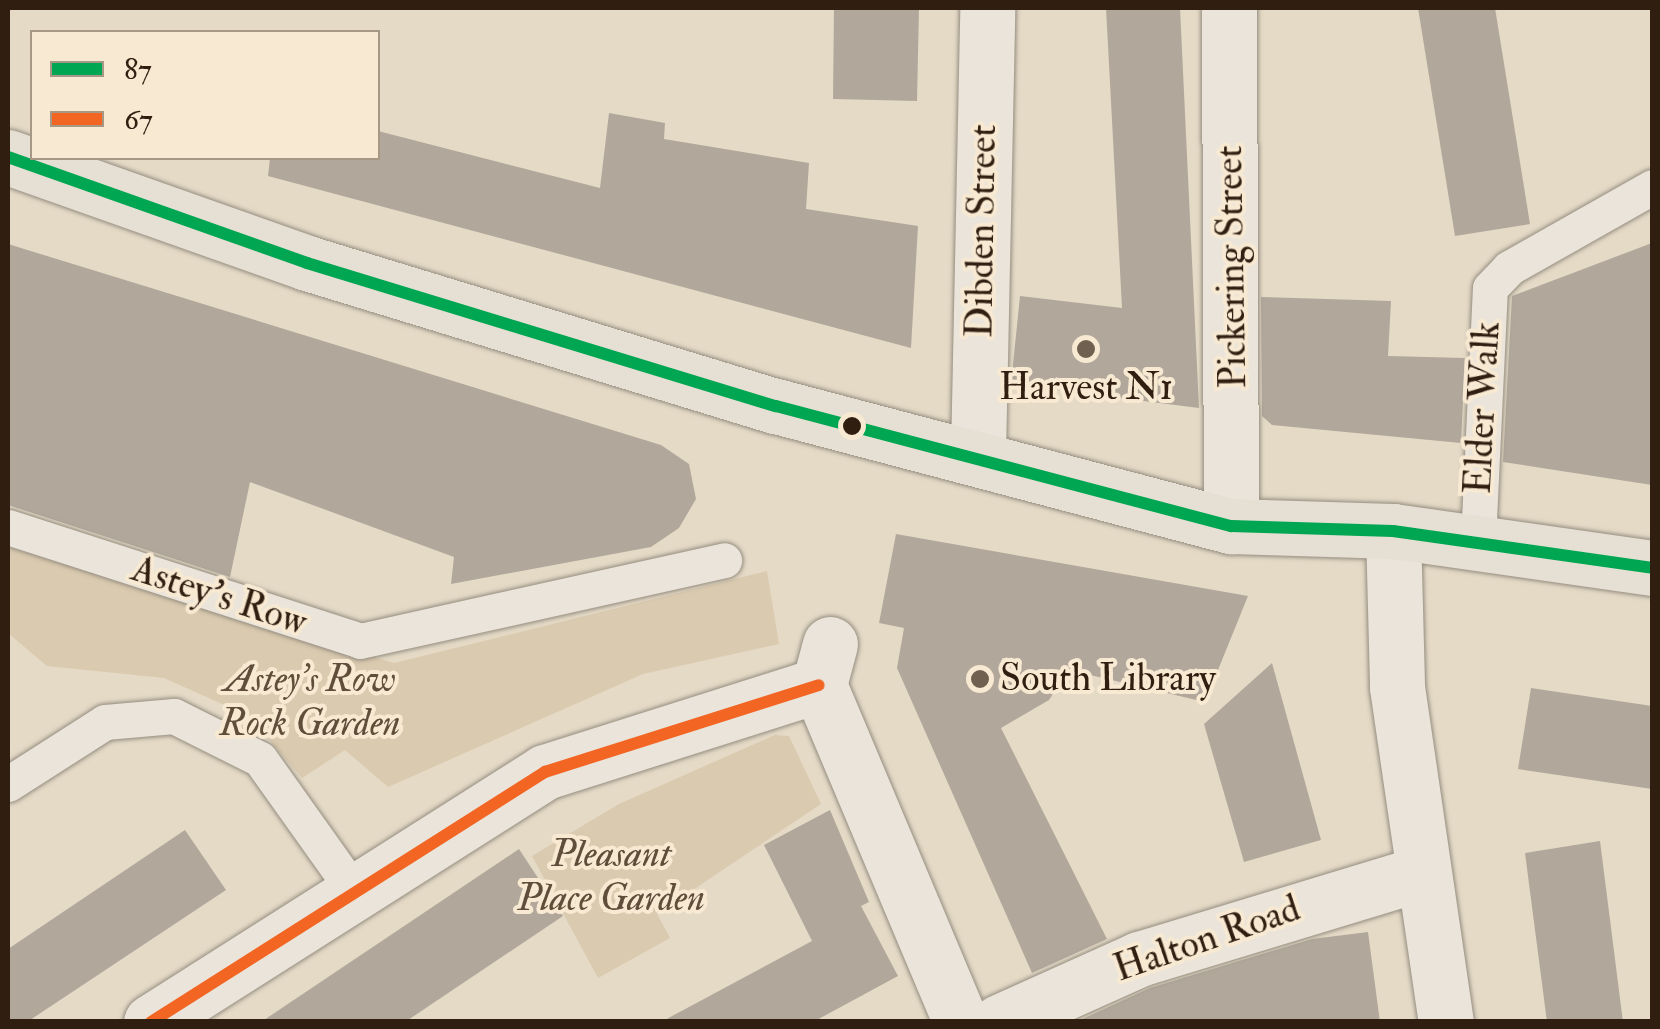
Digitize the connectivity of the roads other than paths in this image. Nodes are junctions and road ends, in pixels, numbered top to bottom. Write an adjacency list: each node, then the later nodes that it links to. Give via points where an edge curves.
1 (987, 8): 5 (street, Dibden Street)
2 (1229, 8): 6 (street, Pickering Street)
3 (8, 157): 5 (main road, via 344,274 776,406)
4 (1652, 187): 9 (lane, Elder Walk, via 1509,268 1490,288)
5 (978, 454): 6 (main road)
6 (1231, 526): 8 (main road)
7 (8, 527): 10 (lane, Astey's Row, via 360,641)
8 (1393, 531): 9 (main road); 13 (street, via 1397,688)
9 (1478, 542): 11 (main road)
10 (724, 560)
11 (1652, 568)
12 (8, 784): 14 (lane, via 105,722 174,716 260,759)
13 (1422, 873): 17 (street, Halton Road, via 1139,959); 18 (street)
14 (353, 890): 15 (street); 16 (street, via 546,772 824,664)
15 (151, 1022)
16 (961, 1022)
17 (999, 1022)
18 (1446, 1022)

